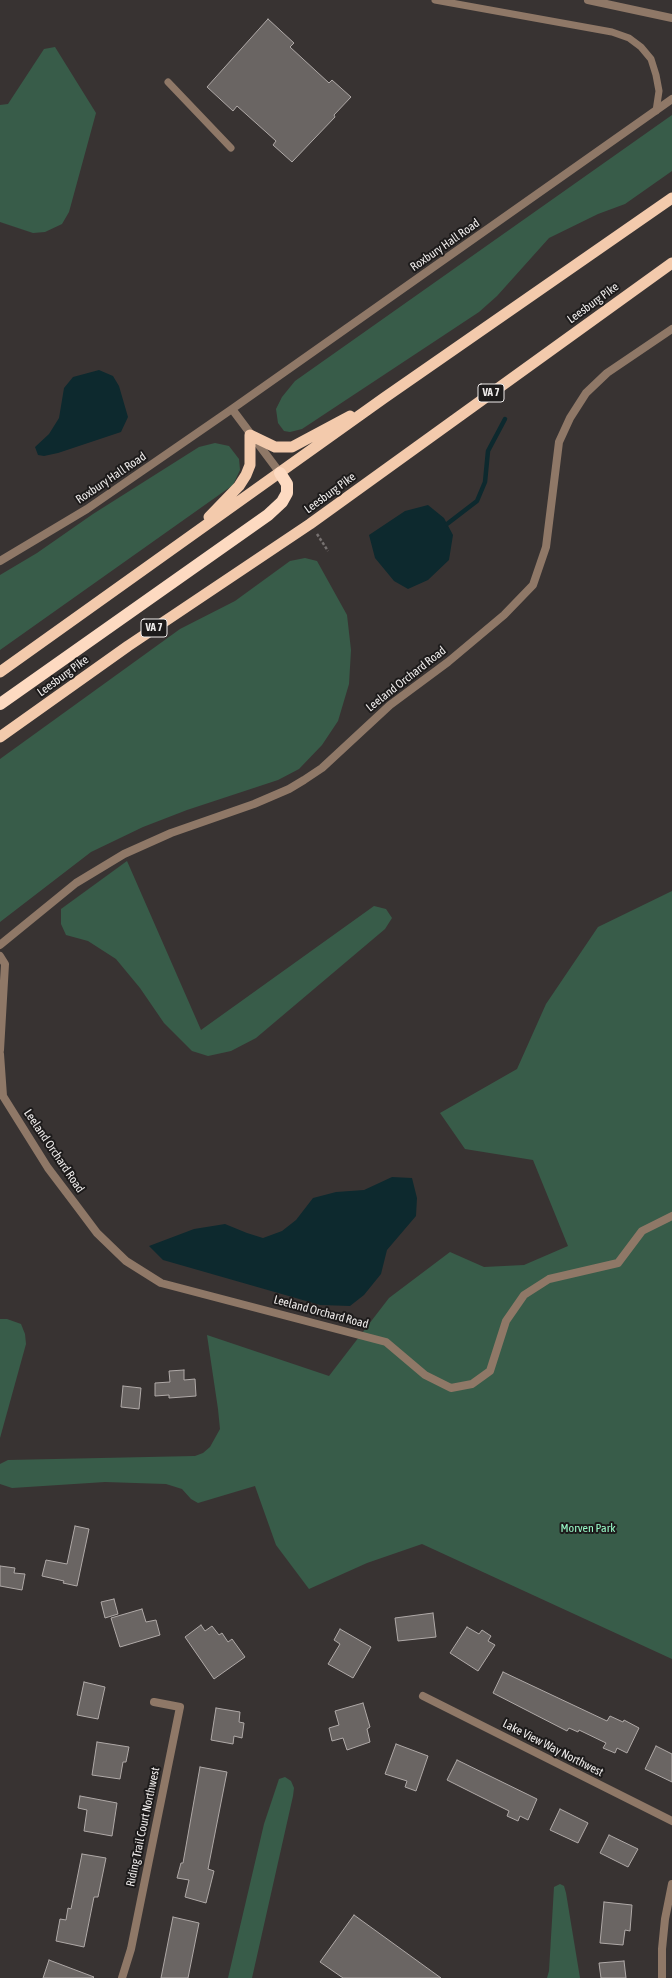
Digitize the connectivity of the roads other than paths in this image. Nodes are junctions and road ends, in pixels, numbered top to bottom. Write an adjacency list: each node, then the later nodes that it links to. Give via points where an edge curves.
1 (435, 0): 6 (lane, via 612,32 629,38 651,59 659,91)
2 (588, 0): 3 (street)
3 (672, 18)
4 (168, 82): 7 (lane)
5 (672, 99): 6 (street, Roxbury Hall Road)
6 (656, 111): 12 (street, Roxbury Hall Road)
7 (231, 148)
8 (672, 198): 11 (highway)
9 (672, 263): 19 (highway, Leesburg Pike / VA 7, via 310,524 128,646)
10 (672, 328): 20 (street, Leeland Orchard Road, via 607,373 586,393 570,418 559,442 547,540 533,585 504,615 448,662 390,705 322,768 289,789 143,844 96,869)
11 (384, 398): 13 (highway, via 292,447 275,447); 14 (highway)
12 (232, 409): 13 (street); 16 (street, Roxbury Hall Road, via 87,509)
13 (250, 435): 14 (street); 15 (highway, via 250,465 246,475 239,486)
14 (280, 473): 15 (highway); 18 (highway, via 287,484 287,493 282,502 268,515)
15 (192, 534): 17 (highway)
16 (0, 561)
17 (0, 672)
18 (0, 704)
19 (0, 737)
20 (0, 945)
21 (0, 956): 22 (street, via 5,964)
22 (0, 1050)
23 (0, 1054): 24 (street, Leeland Orchard Road, via 3,1096 48,1168 97,1233 126,1261 161,1283 386,1342 425,1376 451,1388 472,1384 490,1371 506,1321 524,1295 548,1279 618,1263 642,1231)
24 (672, 1216)
25 (423, 1696): 27 (street, Lake View Way Northwest)
26 (154, 1702): 29 (street, Riding Trail Court Northwest, via 180,1707 131,1949)
27 (672, 1821)
28 (672, 1884): 30 (street, via 665,1919)
29 (122, 1978)
30 (662, 1978)

